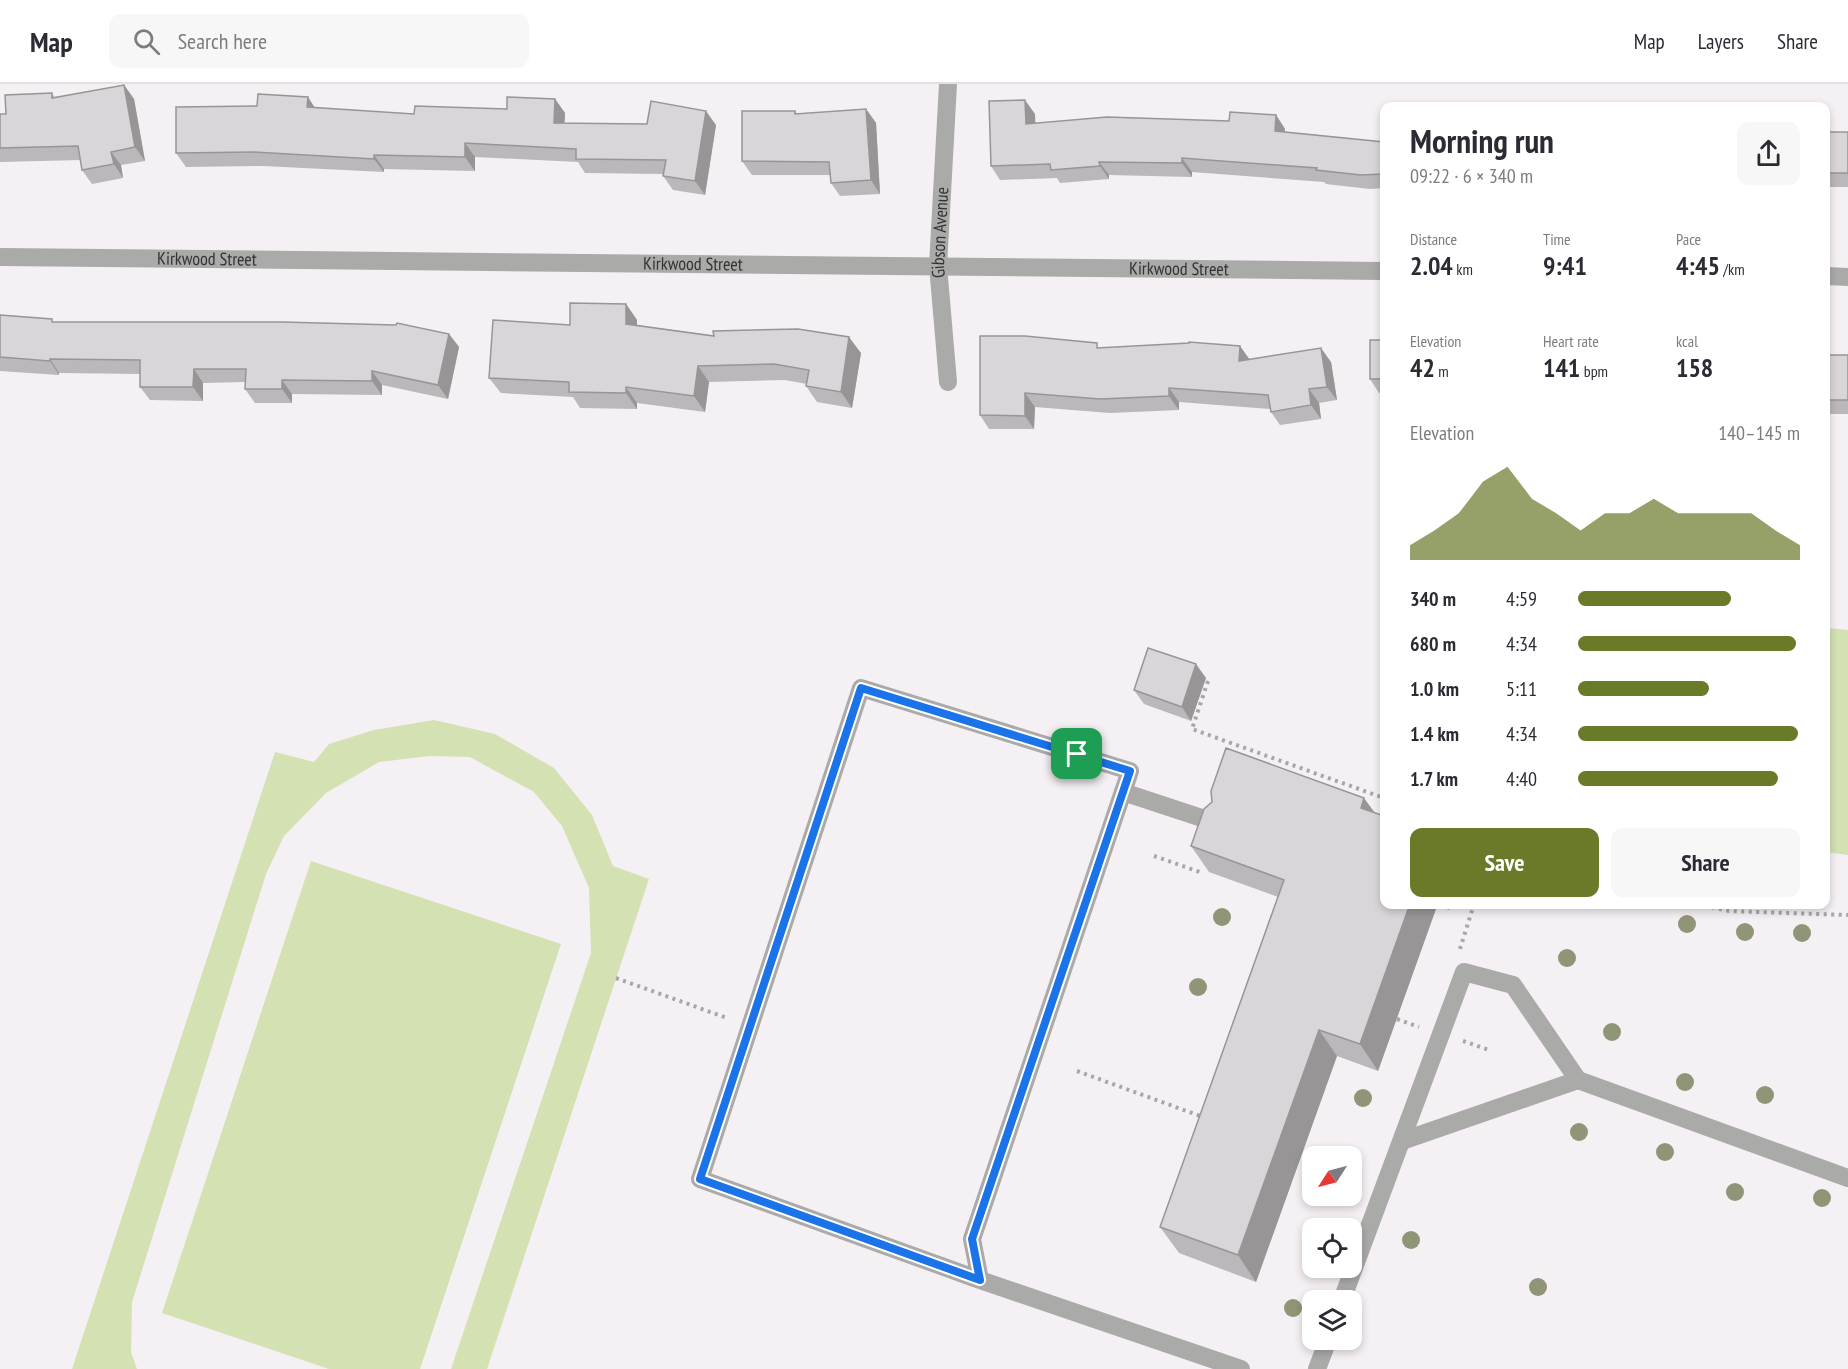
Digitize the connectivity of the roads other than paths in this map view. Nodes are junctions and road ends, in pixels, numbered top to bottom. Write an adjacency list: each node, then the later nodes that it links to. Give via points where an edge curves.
1 (948, 84): 3 (street, Gibson Avenue)
2 (0, 257): 3 (street, Kirkwood Street)
3 (938, 266): 4 (street, Kirkwood Street); 7 (street, Gibson Avenue)
4 (1380, 271)
5 (1830, 276): 6 (street)
6 (1848, 277)
7 (948, 382)
8 (1122, 792): 9 (street); 13 (street, via 972,1239); 13 (street, via 1130,771 861,688 700,1179)
9 (1220, 824)
10 (1578, 1080): 11 (street); 11 (street, via 1513,985 1464,972); 12 (street)
11 (1402, 1141): 14 (street)
12 (1848, 1178)
13 (980, 1280): 16 (street)
14 (1346, 1290)
15 (1324, 1350): 17 (street)
16 (1241, 1369)
17 (1317, 1369)

